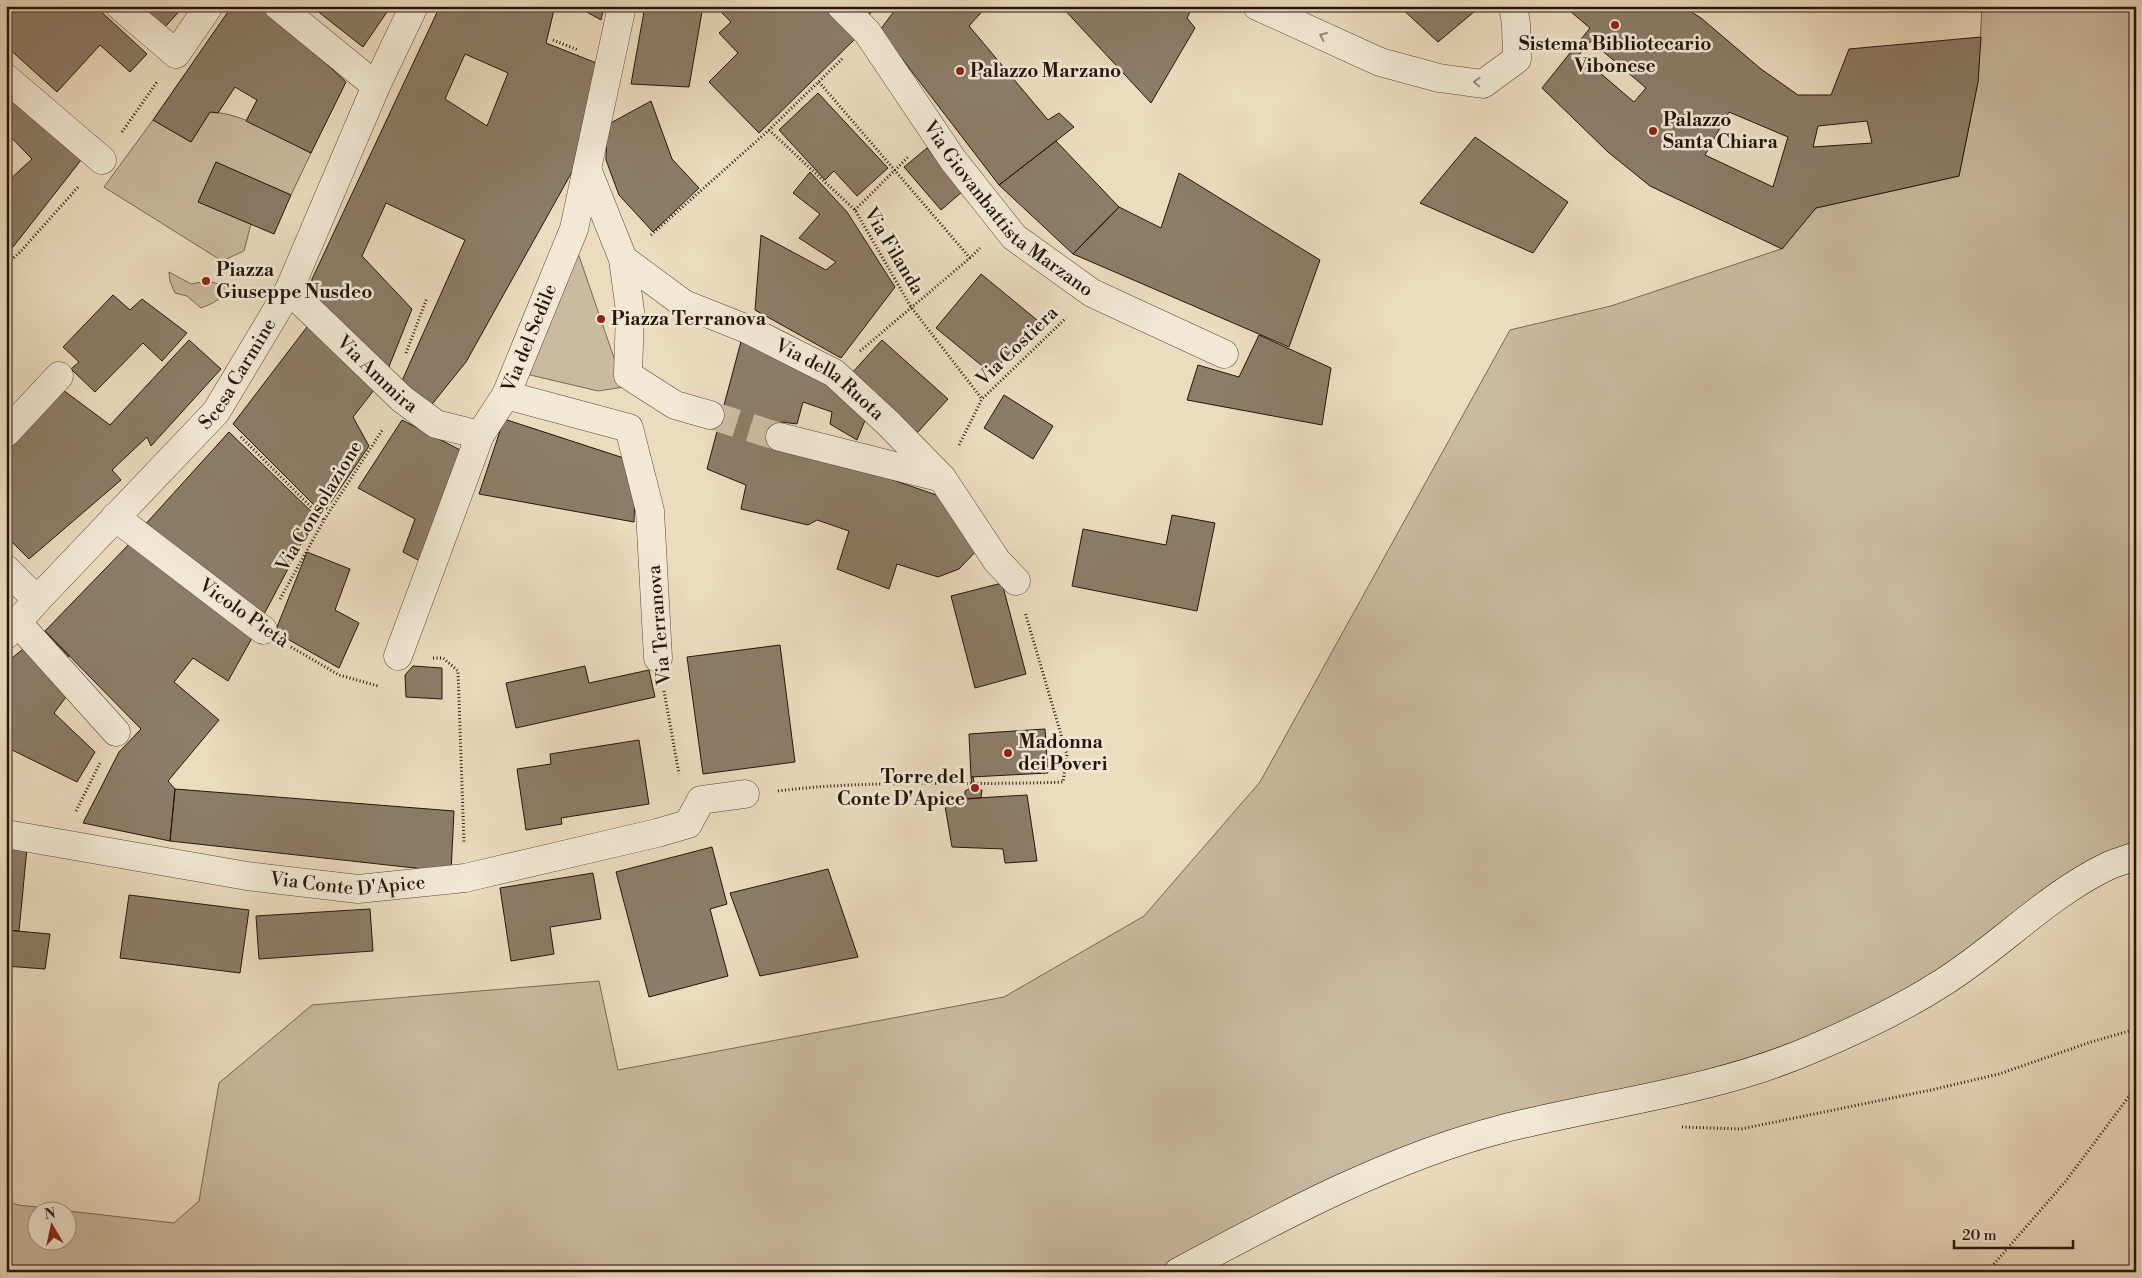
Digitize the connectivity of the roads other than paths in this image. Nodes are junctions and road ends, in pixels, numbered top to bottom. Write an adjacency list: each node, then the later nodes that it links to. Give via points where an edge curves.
1 (120, 6): 2 (street, via 176,54)
2 (209, 6)
3 (278, 6): 10 (street)
4 (414, 6): 10 (street, Scesa Carmine)
5 (622, 6): 12 (street, Via del Sedile)
6 (841, 6): 15 (street, Via Giovanbattista Marzano, via 867,32 953,160 1014,237 1092,293)
7 (1257, 6): 8 (street, one-way to 7, via 1517,58 1484,84 1439,78 1380,62)
8 (1512, 6)
9 (6, 78): 11 (street)
10 (376, 86): 14 (street, Scesa Carmine)
11 (102, 160)
12 (587, 169): 13 (street); 17 (street, Via del Sedile, via 574,229)
13 (624, 259): 18 (street, via 630,311 628,375 676,405); 22 (street, Via della Ruota, via 684,304 747,329 834,373)
14 (289, 290): 20 (street, Via Ammira, via 397,394 436,424); 23 (street, Scesa Carmine, via 216,412)
15 (1224, 354)
16 (59, 376): 19 (street)
17 (506, 395): 20 (street, Via del Sedile); 30 (street, Via Terranova, via 629,428 650,511)
18 (710, 415)
19 (6, 433)
20 (480, 435): 29 (street, Via del Sedile)
21 (780, 437): 22 (street)
22 (942, 478): 25 (street, Via della Ruota, via 997,561)
23 (115, 517): 26 (street, Scesa Carmine); 28 (street, Vicolo Pietà)
24 (6, 569): 26 (street)
25 (1016, 581)
26 (36, 600): 27 (street, Scesa Carmine)
27 (12, 628): 31 (street)
28 (263, 630)
29 (398, 656)
30 (658, 658)
31 (116, 732)
32 (745, 794): 33 (street, Via Conte D'Apice, via 701,800 688,824 657,833 465,878 358,888 247,876)
33 (6, 834)
34 (2136, 856): 35 (street, via 2107,866 2064,892 1942,983 1858,1030 1780,1063 1702,1085 1502,1129 1439,1148 1253,1231)
35 (1178, 1272)

